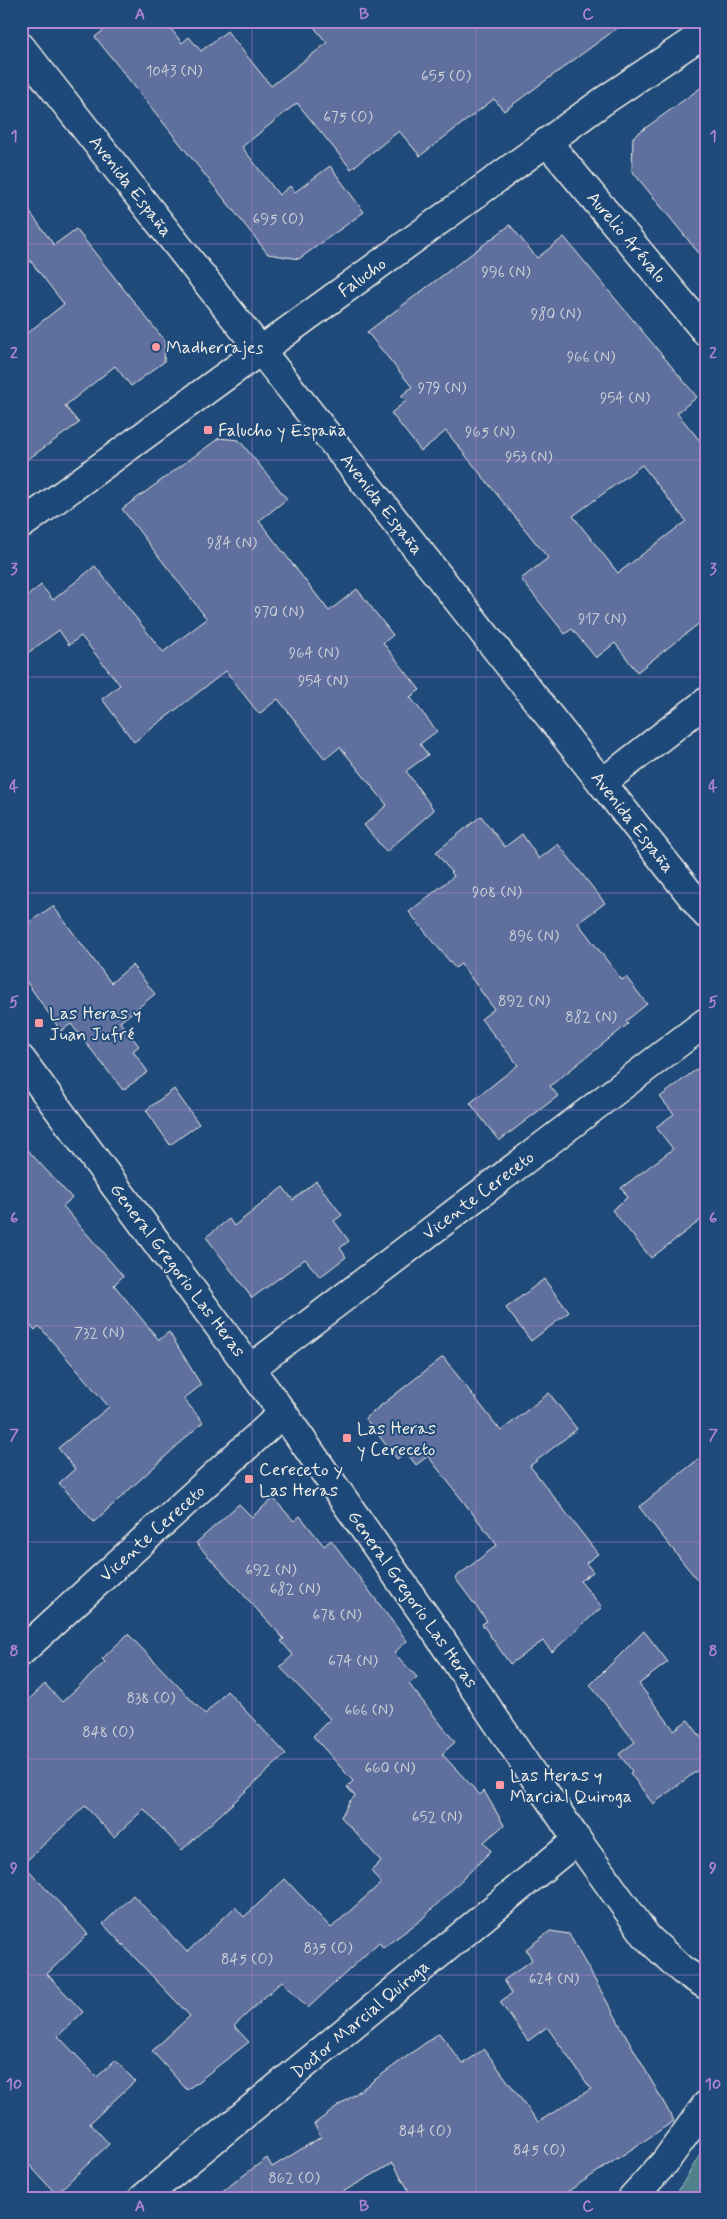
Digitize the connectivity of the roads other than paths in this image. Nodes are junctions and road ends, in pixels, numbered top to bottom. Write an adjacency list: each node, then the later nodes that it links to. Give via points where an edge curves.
1 (706, 32): 3 (street, Falucho)
2 (21, 47): 5 (street, Avenida España)
3 (548, 142): 4 (street, Aurelio Arévalo); 5 (street, Falucho)
4 (706, 332)
5 (261, 351): 6 (street, Falucho); 8 (street, Avenida España)
6 (21, 525)
7 (706, 702): 8 (street)
8 (602, 783): 9 (street, Avenida España)
9 (706, 914)
10 (706, 1022): 12 (street, Vicente Cereceto)
11 (21, 1059): 12 (street, General Gregorio Las Heras)
12 (251, 1368): 13 (street, General Gregorio Las Heras)
13 (284, 1413): 14 (street, Vicente Cereceto); 15 (street, General Gregorio Las Heras)
14 (21, 1652)
15 (577, 1840): 16 (street, General Gregorio Las Heras, via 647,1937 682,1970); 18 (street, Doctor Marcial Quiroga)
16 (706, 1985)
17 (706, 2104): 19 (street, via 665,2162)
18 (144, 2198)
19 (632, 2198)

